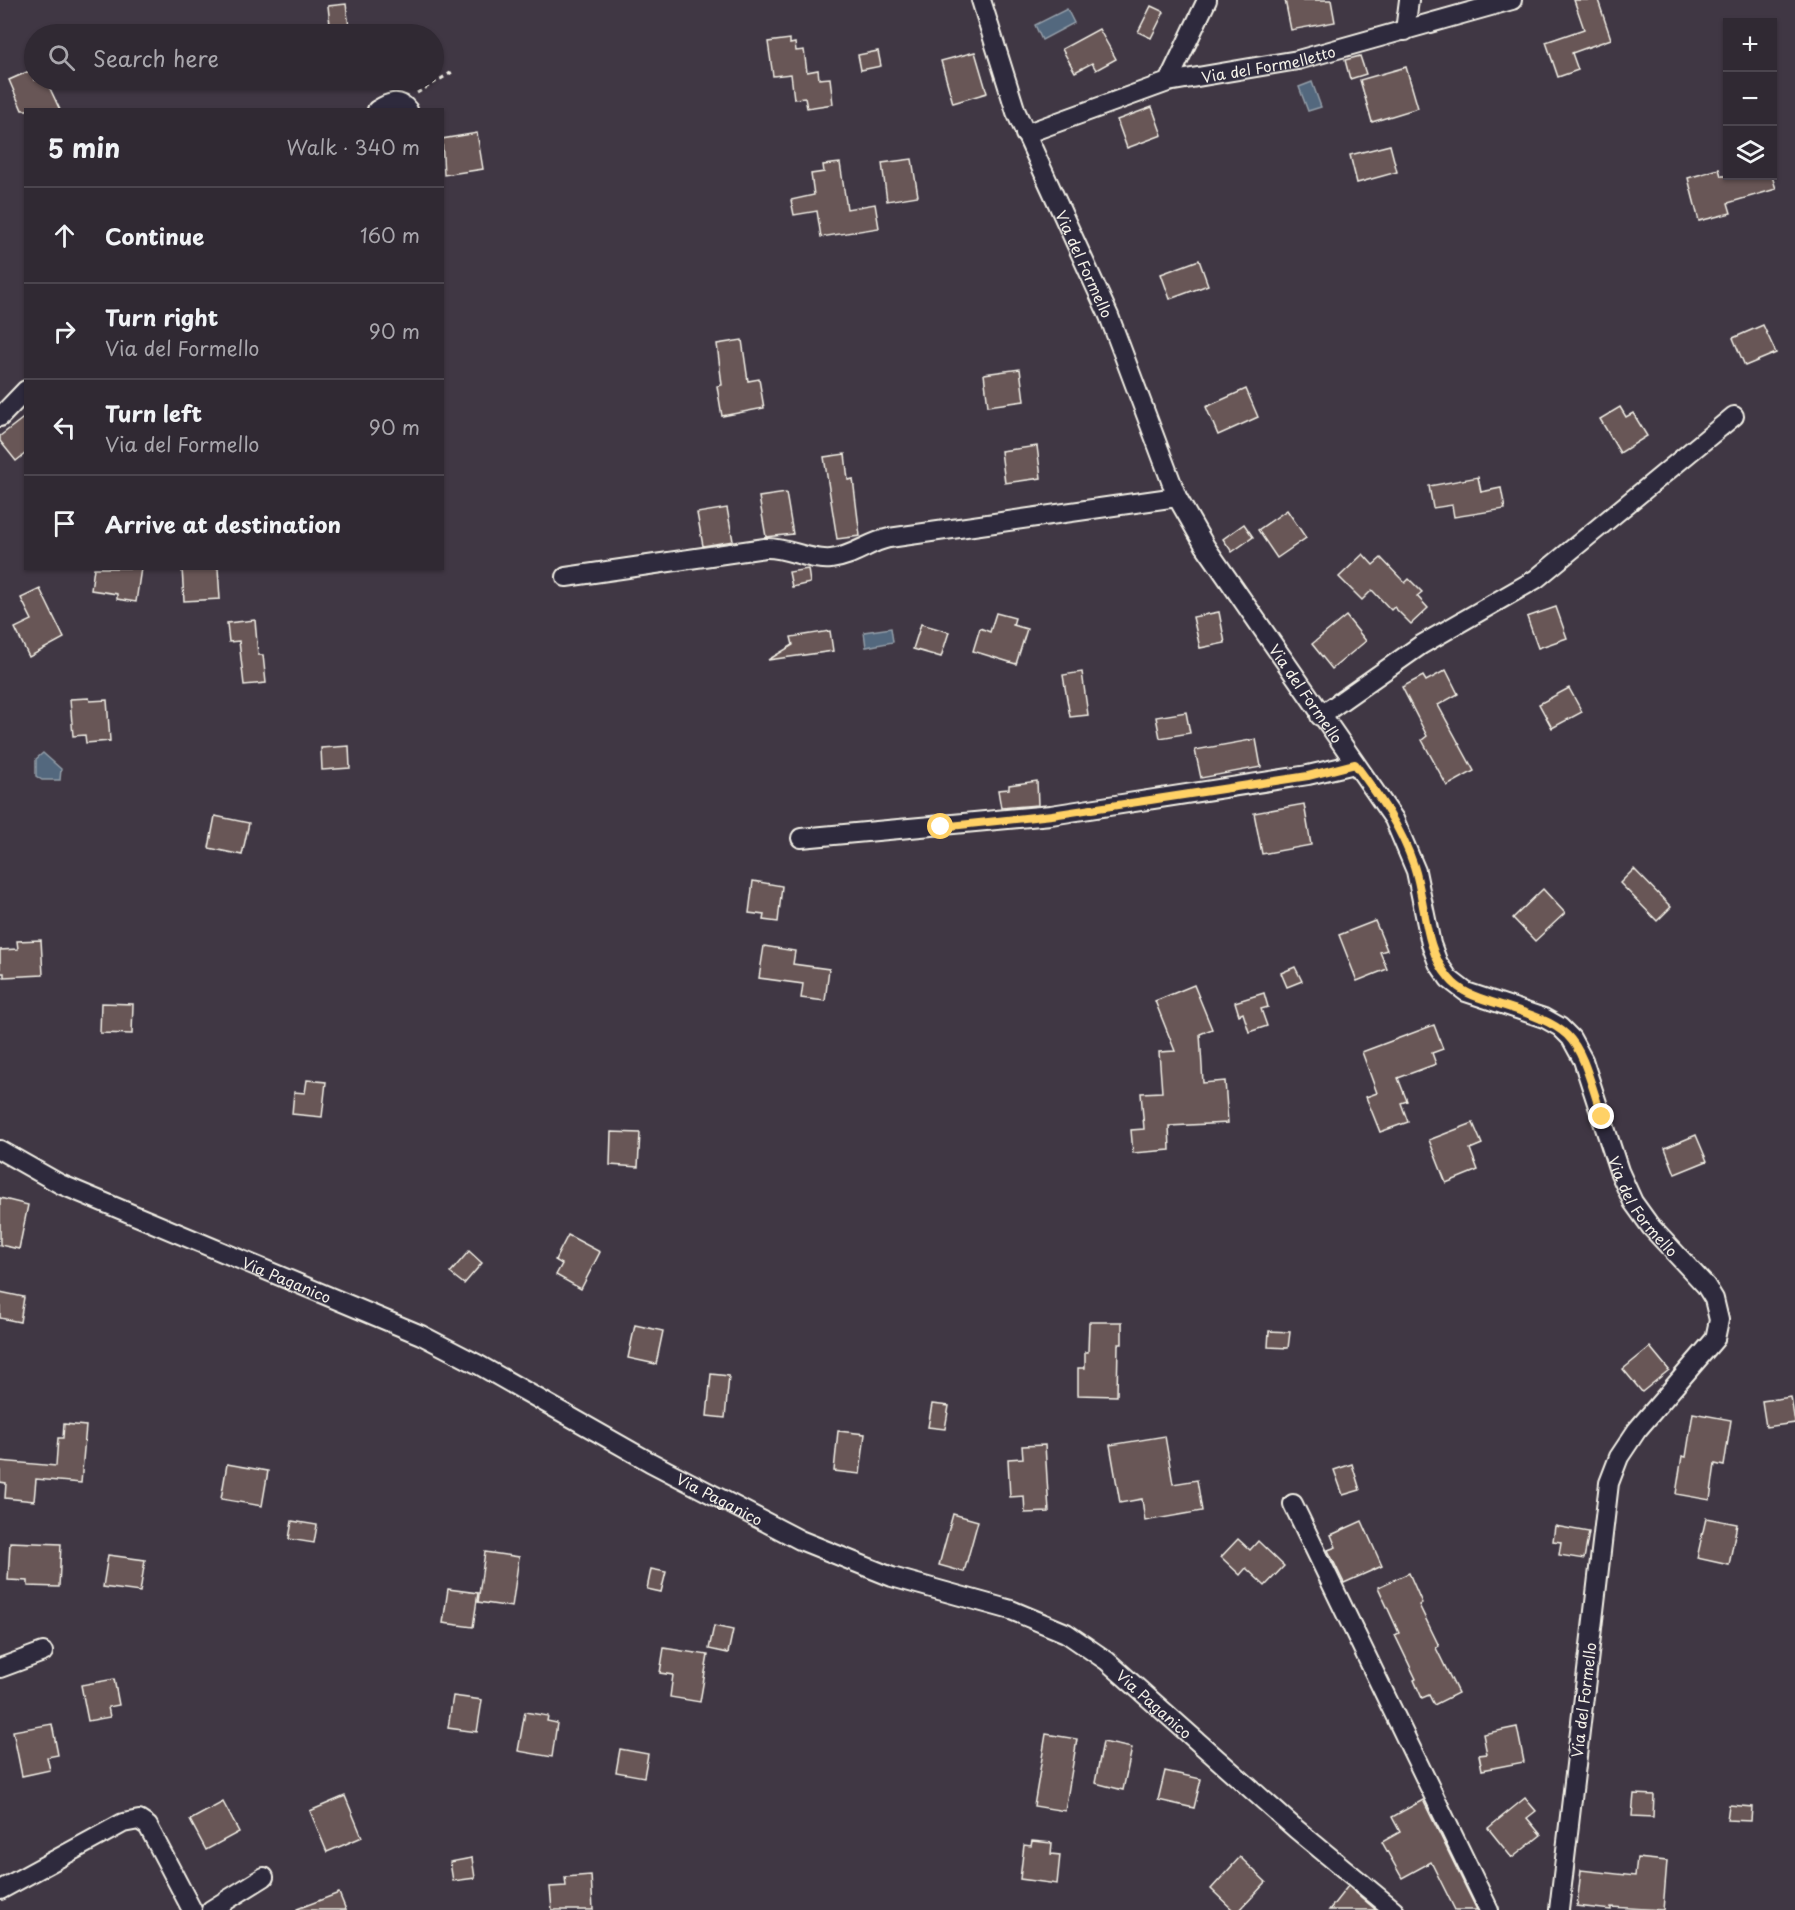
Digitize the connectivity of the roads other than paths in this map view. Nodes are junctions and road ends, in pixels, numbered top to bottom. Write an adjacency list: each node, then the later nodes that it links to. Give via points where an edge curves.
1 (981, 0): 9 (street, Via del Formello, via 1000,68)
2 (1207, 0): 6 (street)
3 (1409, 0): 5 (street)
4 (1512, 0): 5 (street, Via del Formelletto)
5 (1405, 31): 6 (street, Via del Formelletto, via 1279,64)
6 (1168, 82): 9 (street, Via del Formelletto)
7 (405, 107): 8 (street, via 394,102)
8 (381, 108)
9 (1025, 134): 13 (street, Via del Formello, via 1109,316)
10 (24, 392): 12 (street)
11 (1734, 416): 15 (street, via 1536,579 1414,650)
12 (0, 417)
13 (1177, 497): 14 (street, via 889,538 829,559 783,548 765,548); 15 (street, Via del Formello, via 1205,546)
14 (566, 577)
15 (1320, 716): 16 (street, Via del Formello)
16 (1355, 764): 17 (street, via 1308,776 1052,815); 28 (street, Via del Formello, via 1387,808 1409,850 1431,944 1442,969 1466,992 1544,1018 1571,1038 1586,1067 1619,1171 1633,1202 1706,1286 1718,1313 1719,1326 1712,1345 1637,1430 1609,1483)
17 (801, 838)
18 (0, 1150): 26 (street, Via Paganico, via 49,1179 441,1345 650,1462 800,1540 892,1577 1011,1610 1066,1633 1107,1661 1296,1829)
19 (1293, 1504): 27 (street)
20 (43, 1652): 21 (street)
21 (0, 1668)
22 (264, 1877): 25 (street)
23 (0, 1890): 24 (street, via 123,1823 139,1820 148,1826)
24 (192, 1910)
25 (211, 1910)
26 (1394, 1910)
27 (1489, 1910)
28 (1559, 1910)

